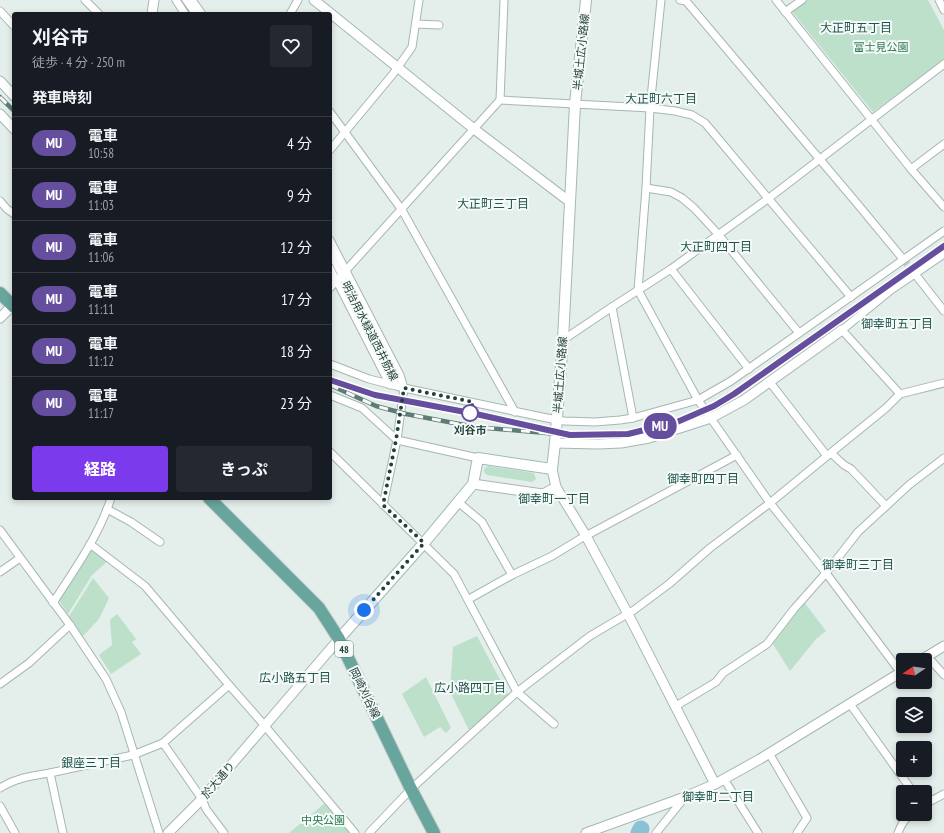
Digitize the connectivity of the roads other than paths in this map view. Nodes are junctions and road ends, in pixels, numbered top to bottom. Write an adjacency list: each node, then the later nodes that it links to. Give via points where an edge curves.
1 (85, 0): 18 (street)
2 (154, 0): 19 (street)
3 (176, 0): 20 (street)
4 (185, 0): 21 (street)
5 (192, 0): 22 (street)
6 (298, 0): 23 (street)
7 (314, 0): 24 (street)
8 (419, 0): 28 (street)
9 (504, 0): 34 (street)
10 (586, 0): 35 (main road, 半城土広小路線)
11 (661, 0): 36 (street)
12 (685, 0): 45 (street)
13 (776, 0): 25 (street)
14 (802, 0): 25 (street)
15 (939, 0): 16 (street)
16 (944, 10)
17 (0, 11): 27 (street)
18 (97, 12)
19 (152, 12)
20 (184, 12)
21 (194, 12)
22 (201, 12)
23 (291, 12)
24 (329, 12)
25 (785, 12): 39 (street)
26 (332, 15): 31 (street)
27 (12, 24)
28 (416, 24): 29 (street); 31 (street, via 412,47)
29 (439, 25)
30 (944, 64): 39 (street)
31 (398, 68): 41 (street); 42 (street)
32 (0, 81): 33 (street)
33 (12, 94)
34 (500, 100): 35 (street); 41 (street)
35 (575, 104): 36 (street); 50 (main road, 半城土広小路線)
36 (650, 108): 47 (street); 48 (street, via 692,115 705,123)
37 (0, 114): 40 (street)
38 (332, 115): 42 (street)
39 (872, 119): 45 (street); 46 (street)
40 (12, 127)
41 (474, 129): 50 (street); 52 (street)
42 (345, 132): 44 (street); 52 (street)
43 (944, 144): 46 (street)
44 (332, 148)
45 (819, 158): 48 (street); 59 (street)
46 (911, 169): 51 (street)
47 (646, 188): 55 (street, via 671,192 682,198); 65 (street)
48 (769, 198): 55 (street); 67 (street)
49 (0, 201): 53 (street)
50 (570, 202): 75 (main road, 半城土広小路線)
51 (944, 207)
52 (402, 210): 63 (street); 85 (street)
53 (12, 213)
54 (944, 231): 59 (street)
55 (718, 234): 61 (street); 74 (street)
56 (332, 247): 63 (street)
57 (944, 254): 62 (street)
58 (332, 257): 63 (street, 明治用水緑道西井筋線)
59 (903, 259): 67 (street)
60 (332, 269): 63 (street)
61 (671, 269): 65 (street); 77 (street)
62 (915, 274): 71 (street); 73 (street)
63 (341, 276): 64 (street); 80 (street); 81 (street, via 400,376)
64 (332, 286)
65 (638, 290): 69 (street); 84 (street)
66 (0, 293): 68 (main road)
67 (851, 297): 74 (street)
68 (12, 304)
69 (612, 307): 75 (street); 86 (street)
70 (12, 308): 72 (street)
71 (944, 310)
72 (0, 318)
73 (842, 330): 78 (street); 82 (street)
74 (799, 333): 77 (street)
75 (563, 340): 88 (main road, 半城土広小路線)
76 (332, 365): 80 (street)
77 (749, 369): 84 (street)
78 (769, 381): 87 (street, via 744,400); 92 (street)
79 (944, 383): 82 (street)
80 (390, 385): 81 (street)
81 (401, 387): 85 (street); 89 (street)
82 (900, 394): 92 (street)
83 (332, 396): 89 (street, via 362,408)
84 (698, 400): 86 (street); 87 (street)
85 (515, 412): 88 (street)
86 (633, 418): 88 (street, via 595,422)
87 (711, 418): 90 (street, via 649,438 621,443); 93 (street)
88 (556, 420): 90 (main road, 半城土広小路線)
89 (396, 440): 94 (street); 103 (street)
90 (555, 443): 96 (main road, 半城土広小路線)
91 (332, 454): 103 (street)
92 (829, 454): 102 (street); 104 (street, via 851,469)
93 (736, 455): 102 (street); 107 (street)
94 (478, 458): 96 (main road); 97 (main road)
95 (944, 458): 104 (street)
96 (552, 469): 98 (street)
97 (473, 484): 98 (street, via 543,494); 101 (main road)
98 (556, 487): 107 (street)
99 (110, 500): 105 (street)
100 (213, 500): 119 (main road, 岡崎刈谷線 / 48, via 319,608)
101 (458, 502): 109 (main road); 114 (street, via 482,522)
102 (770, 504): 113 (street); 117 (street)
103 (383, 505): 109 (street)
104 (886, 506): 113 (street, via 858,532)
105 (107, 509): 108 (street); 110 (street)
106 (0, 530): 111 (street)
107 (586, 536): 114 (street); 117 (street)
108 (160, 542)
109 (424, 543): 115 (street, via 454,574); 119 (main road)
110 (90, 544): 116 (street); 127 (street, via 145,586)
111 (20, 558): 112 (street); 116 (street)
112 (0, 572)
113 (826, 573): 122 (street); 130 (street, via 767,644 723,673 716,682)
114 (512, 575): 115 (street)
115 (468, 600): 128 (street)
116 (53, 603): 118 (street)
117 (628, 614): 128 (street, via 590,636); 130 (street)
118 (70, 625): 126 (street); 135 (street, via 106,679 121,712)
119 (339, 639): 132 (street, 於大通り); 141 (main road, 岡崎刈谷線 / 48)
120 (944, 646): 121 (street)
121 (932, 653)
122 (896, 664)
123 (932, 665): 124 (street)
124 (944, 675)
125 (896, 676): 129 (street)
126 (0, 684)
127 (228, 686): 132 (street); 133 (street)
128 (517, 692): 131 (street); 141 (street)
129 (850, 704): 134 (street); 139 (street)
130 (676, 706): 138 (street)
131 (554, 724)
132 (264, 725): 144 (street, 於大通り); 154 (street)
133 (162, 743): 135 (street); 144 (street)
134 (769, 753): 137 (street); 159 (street, via 807,818)
135 (133, 755): 136 (street); 151 (street)
136 (50, 773): 140 (street, via 25,777); 150 (street)
137 (724, 779): 138 (street); 158 (street)
138 (715, 784): 143 (street)
139 (909, 785)
140 (0, 788)
141 (411, 789): 148 (street); 155 (main road, 岡崎刈谷線 / 48)
142 (944, 794): 145 (street)
143 (685, 797): 156 (street); 157 (street)
144 (202, 799): 152 (street, 於大通り); 153 (street, via 206,809)
145 (932, 800)
146 (0, 806): 149 (street)
147 (904, 821): 160 (street)
148 (374, 831)
149 (15, 833)
150 (63, 833)
151 (159, 833)
152 (168, 833)
153 (224, 833)
154 (355, 833)
155 (434, 833)
156 (586, 833)
157 (656, 833)
158 (758, 833)
159 (797, 833)
160 (898, 833)

